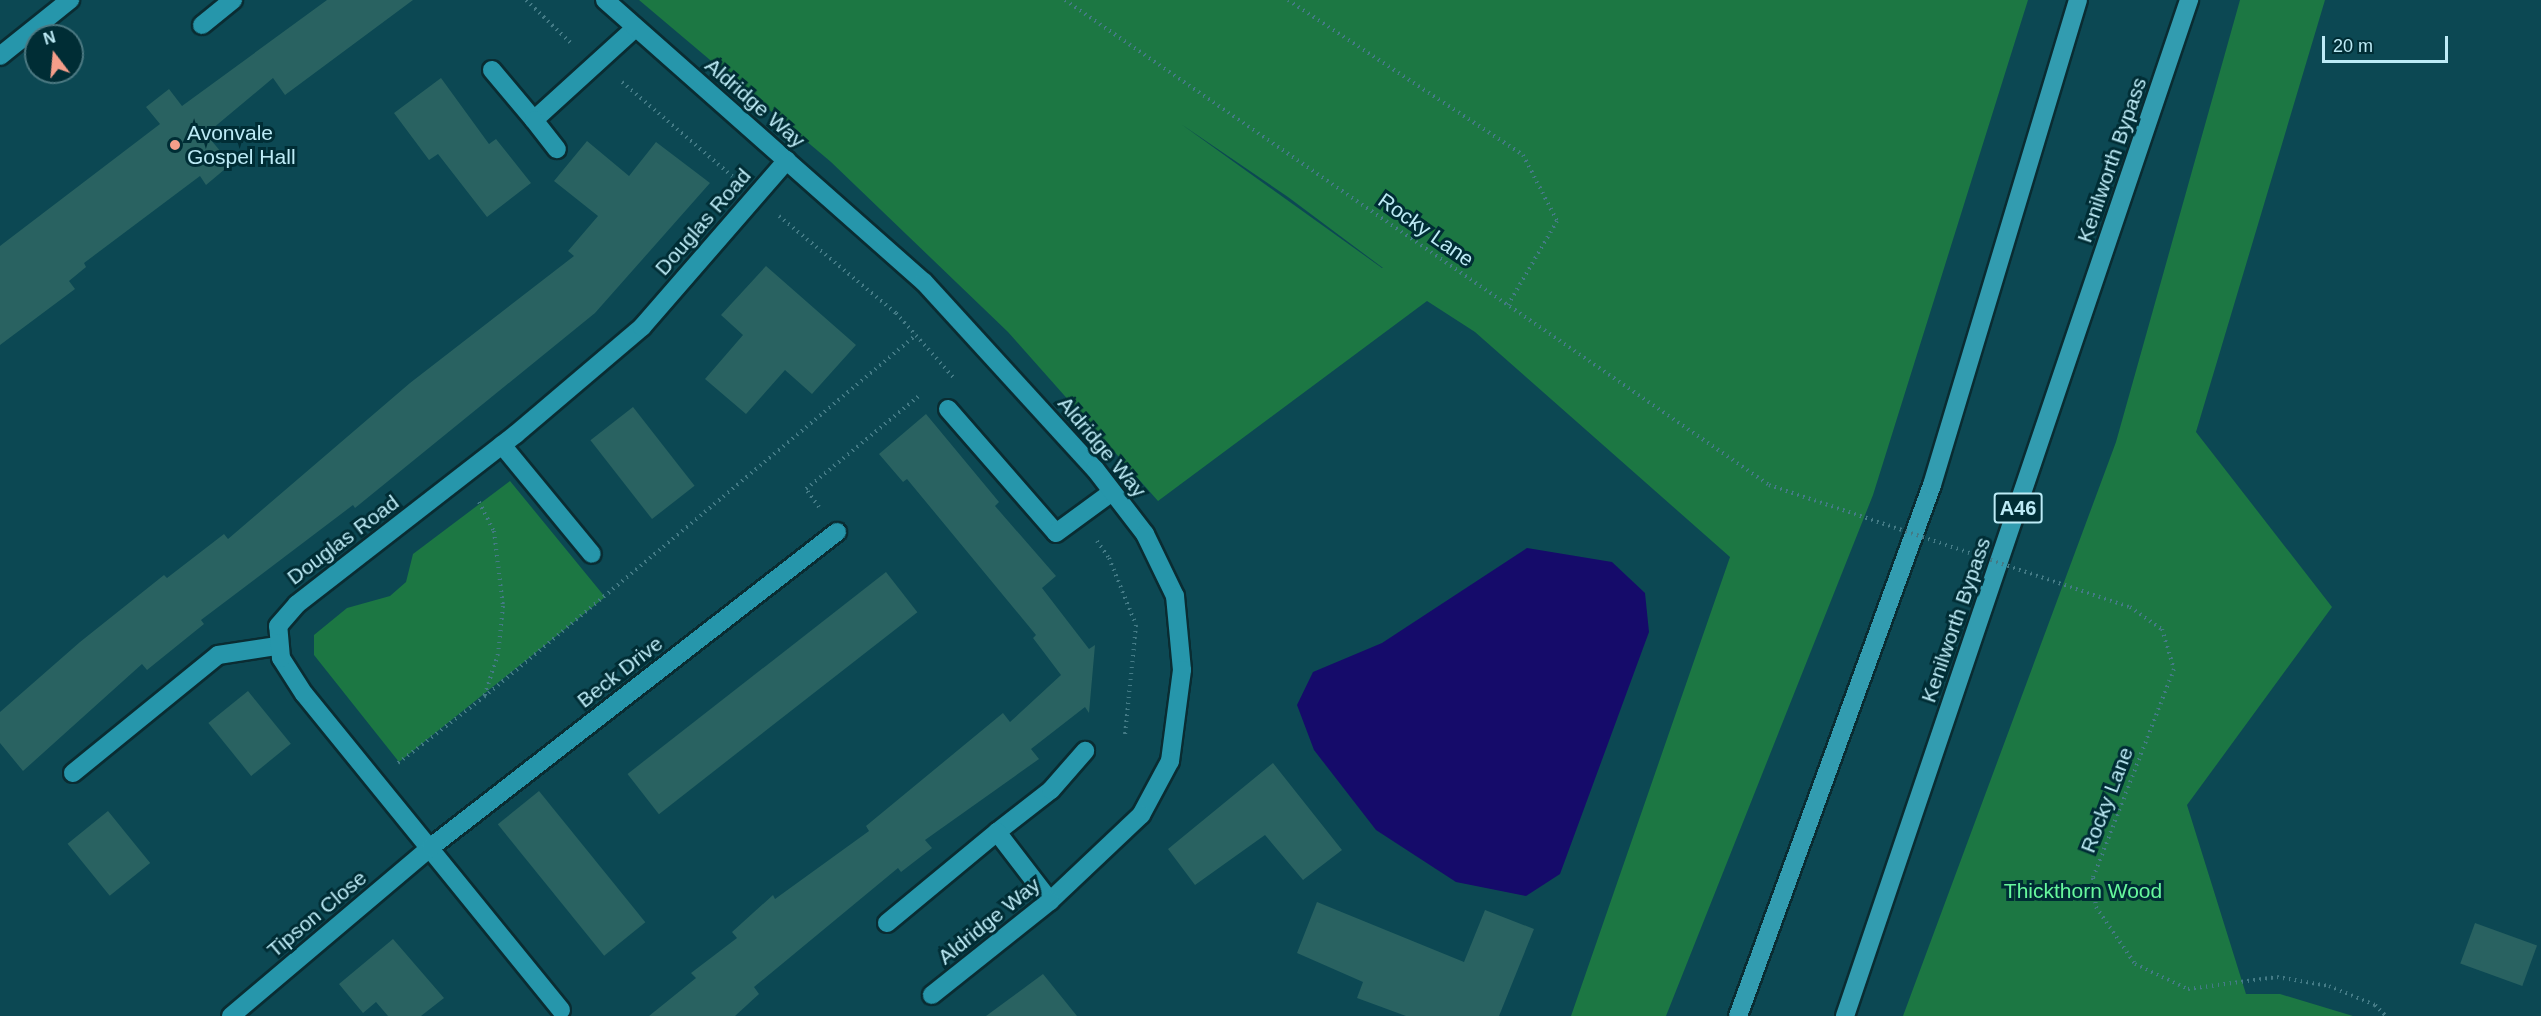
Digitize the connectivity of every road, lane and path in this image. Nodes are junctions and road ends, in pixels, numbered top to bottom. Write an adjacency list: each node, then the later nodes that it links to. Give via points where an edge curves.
1 (70, 0): 10 (street)
2 (233, 0): 8 (street)
3 (605, 0): 9 (street, Aldridge Way)
4 (1065, 0): 15 (path, Rocky Lane)
5 (1288, 0): 15 (path, via 1523,155 1557,221)
6 (2078, 0): 38 (highway, via 1932,484)
7 (2189, 0): 39 (highway, Kenilworth Bypass / A46)
8 (202, 25)
9 (636, 28): 12 (street); 14 (street, Aldridge Way)
10 (0, 56)
11 (492, 70): 12 (street)
12 (534, 120): 13 (street)
13 (557, 148)
14 (787, 160): 21 (street, Douglas Road, via 642,327); 23 (street, Aldridge Way, via 924,282)
15 (1508, 305): 40 (path, Rocky Lane, bridge, via 1769,485 2130,607 2162,629 2174,669 2093,878 2096,907 2135,964 2188,989 2277,977 2329,986 2375,1005)
16 (916, 335): 27 (path)
17 (948, 371): 18 (path)
18 (939, 378)
19 (930, 386): 24 (path, via 806,489)
20 (948, 410): 23 (street, via 1056,533)
21 (502, 445): 22 (street, Douglas Road); 25 (street)
22 (459, 479): 26 (street, Douglas Road, via 286,613 278,626); 27 (path, via 481,504 494,531 501,567 498,654)
23 (1112, 492): 33 (street, Aldridge Way, via 1146,534 1175,596 1182,670 1170,761 1141,815)
24 (837, 532): 32 (street, Beck Drive)
25 (592, 554)
26 (277, 646): 29 (street, via 218,655); 30 (street, via 304,693)
27 (484, 697): 30 (path)
28 (1085, 751): 31 (street, via 1051,790)
29 (73, 773)
30 (376, 780): 32 (street)
31 (998, 832): 33 (street); 34 (street)
32 (431, 847): 36 (street); 37 (street, Tipson Close)
33 (1050, 901): 35 (street, Aldridge Way)
34 (887, 924)
35 (932, 995)
36 (561, 1010)
37 (231, 1016)
38 (1738, 1016)
39 (1845, 1016)
40 (2386, 1016)

